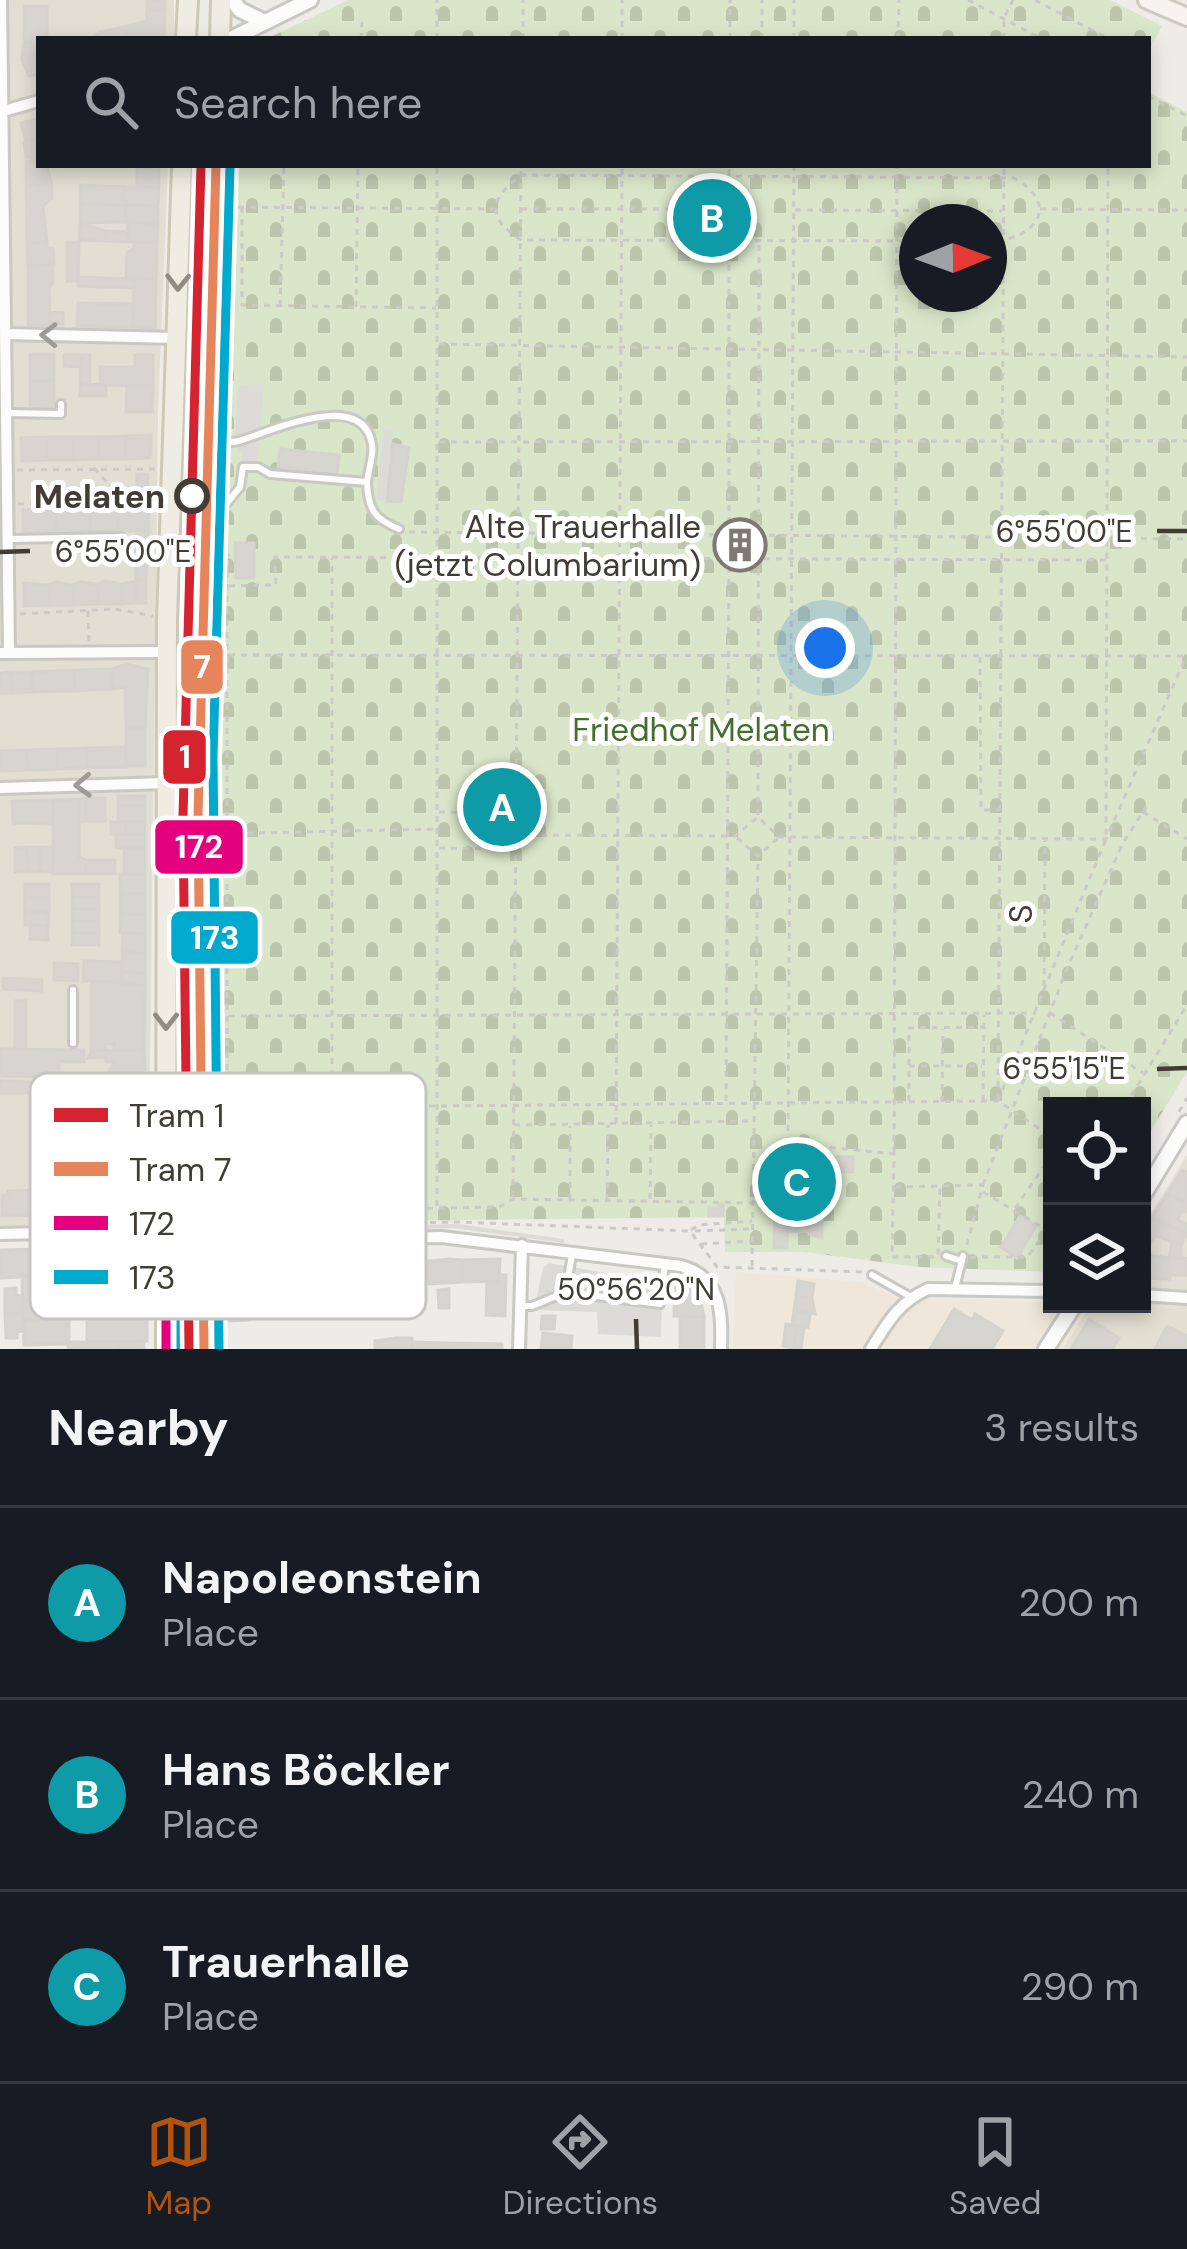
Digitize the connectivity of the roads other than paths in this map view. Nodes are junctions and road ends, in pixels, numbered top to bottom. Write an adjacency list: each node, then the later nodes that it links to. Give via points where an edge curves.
1 (2, 0): 13 (street)
2 (188, 0): 9 (main road)
3 (221, 0): 10 (main road)
4 (232, 0): 8 (street)
5 (310, 0): 8 (street)
6 (1147, 0): 7 (main road)
7 (1187, 17)
8 (265, 22): 11 (street)
9 (186, 36)
10 (220, 36)
11 (237, 36)
12 (36, 102): 13 (street)
13 (2, 112): 17 (street)
14 (182, 168): 16 (main road, one-way to 16)
15 (215, 168): 20 (main road)
16 (176, 338): 17 (street, one-way to 17); 26 (main road)
17 (4, 339): 19 (street)
18 (62, 404): 19 (lane, via 61,414)
19 (8, 413): 25 (street)
20 (206, 442): 21 (lane, via 343,415 362,425 372,443); 22 (main road)
21 (367, 482): 22 (lane, via 243,467 227,503); 23 (lane, via 368,506)
22 (205, 507): 33 (main road)
23 (398, 529)
24 (122, 537): 25 (lane)
25 (10, 538): 27 (street)
26 (167, 652): 27 (street); 28 (main road)
27 (5, 653)
28 (167, 783): 29 (street, one-way to 29); 32 (main road, one-way to 32)
29 (0, 788)
30 (73, 991): 31 (lane)
31 (73, 1043)
32 (166, 1073)
33 (199, 1073)
34 (1187, 1124): 35 (street)
35 (1151, 1182)
36 (30, 1233): 37 (street)
37 (0, 1234)
38 (426, 1237): 39 (street)
39 (522, 1245): 40 (street); 50 (street)
40 (572, 1252): 42 (street); 46 (lane)
41 (946, 1256): 44 (lane, via 962,1259)
42 (665, 1264): 46 (lane, via 660,1304); 55 (street, via 701,1274 719,1302)
43 (872, 1275): 48 (lane)
44 (955, 1288): 45 (street); 48 (street)
45 (1043, 1291)
46 (566, 1292): 50 (lane)
47 (1151, 1296): 49 (street)
48 (911, 1297): 56 (street)
49 (1187, 1298)
50 (520, 1306): 54 (street)
51 (1069, 1313): 57 (street)
52 (203, 1319): 53 (main road)
53 (204, 1349)
54 (519, 1349)
55 (721, 1349)
56 (871, 1349)
57 (1046, 1349)

